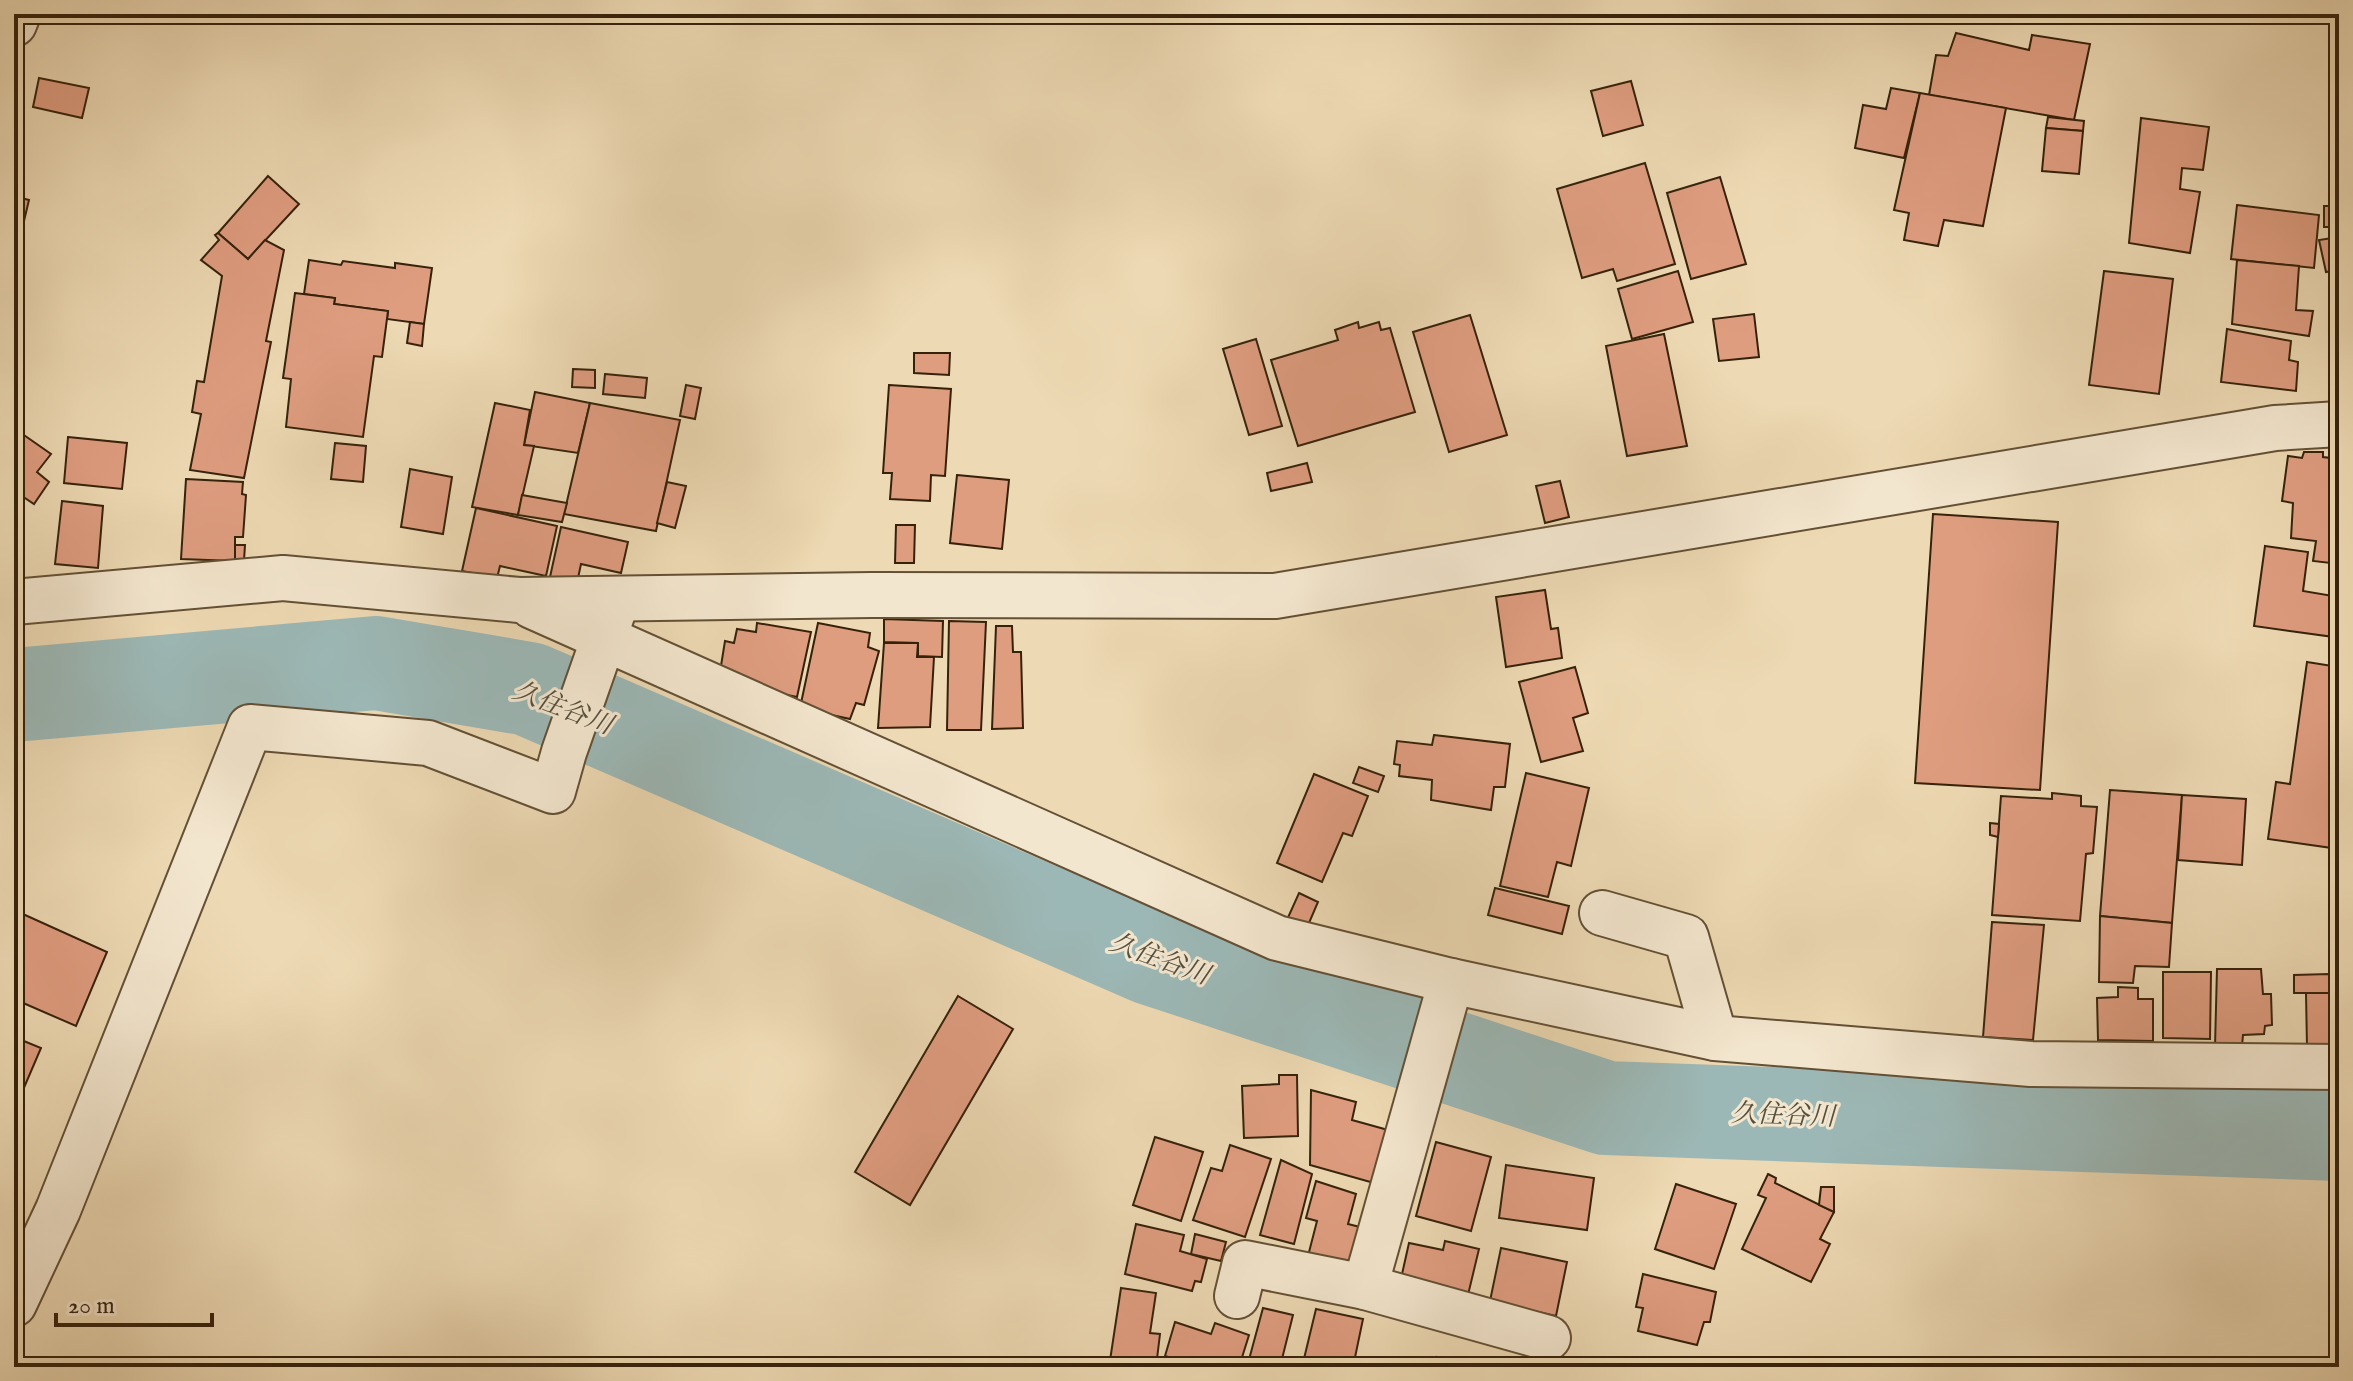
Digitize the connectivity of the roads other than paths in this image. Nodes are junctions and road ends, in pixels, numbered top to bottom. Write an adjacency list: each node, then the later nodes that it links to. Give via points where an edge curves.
1 (18, 14): 2 (street)
2 (14, 24)
3 (2339, 424): 5 (street, via 2275,428 1275,596 872,595)
4 (14, 602): 5 (street, via 283,578 519,600)
5 (611, 618): 7 (street, via 1277,938); 12 (street, via 553,791 428,743 250,727 58,1210)
6 (1602, 913): 8 (street, via 1686,937)
7 (1447, 993): 8 (street); 10 (street)
8 (1715, 1038): 9 (street, via 2031,1064)
9 (2339, 1067)
10 (1365, 1287): 11 (street, via 1245,1263); 13 (street)
11 (1237, 1296)
12 (15, 1298)
13 (1548, 1338)

